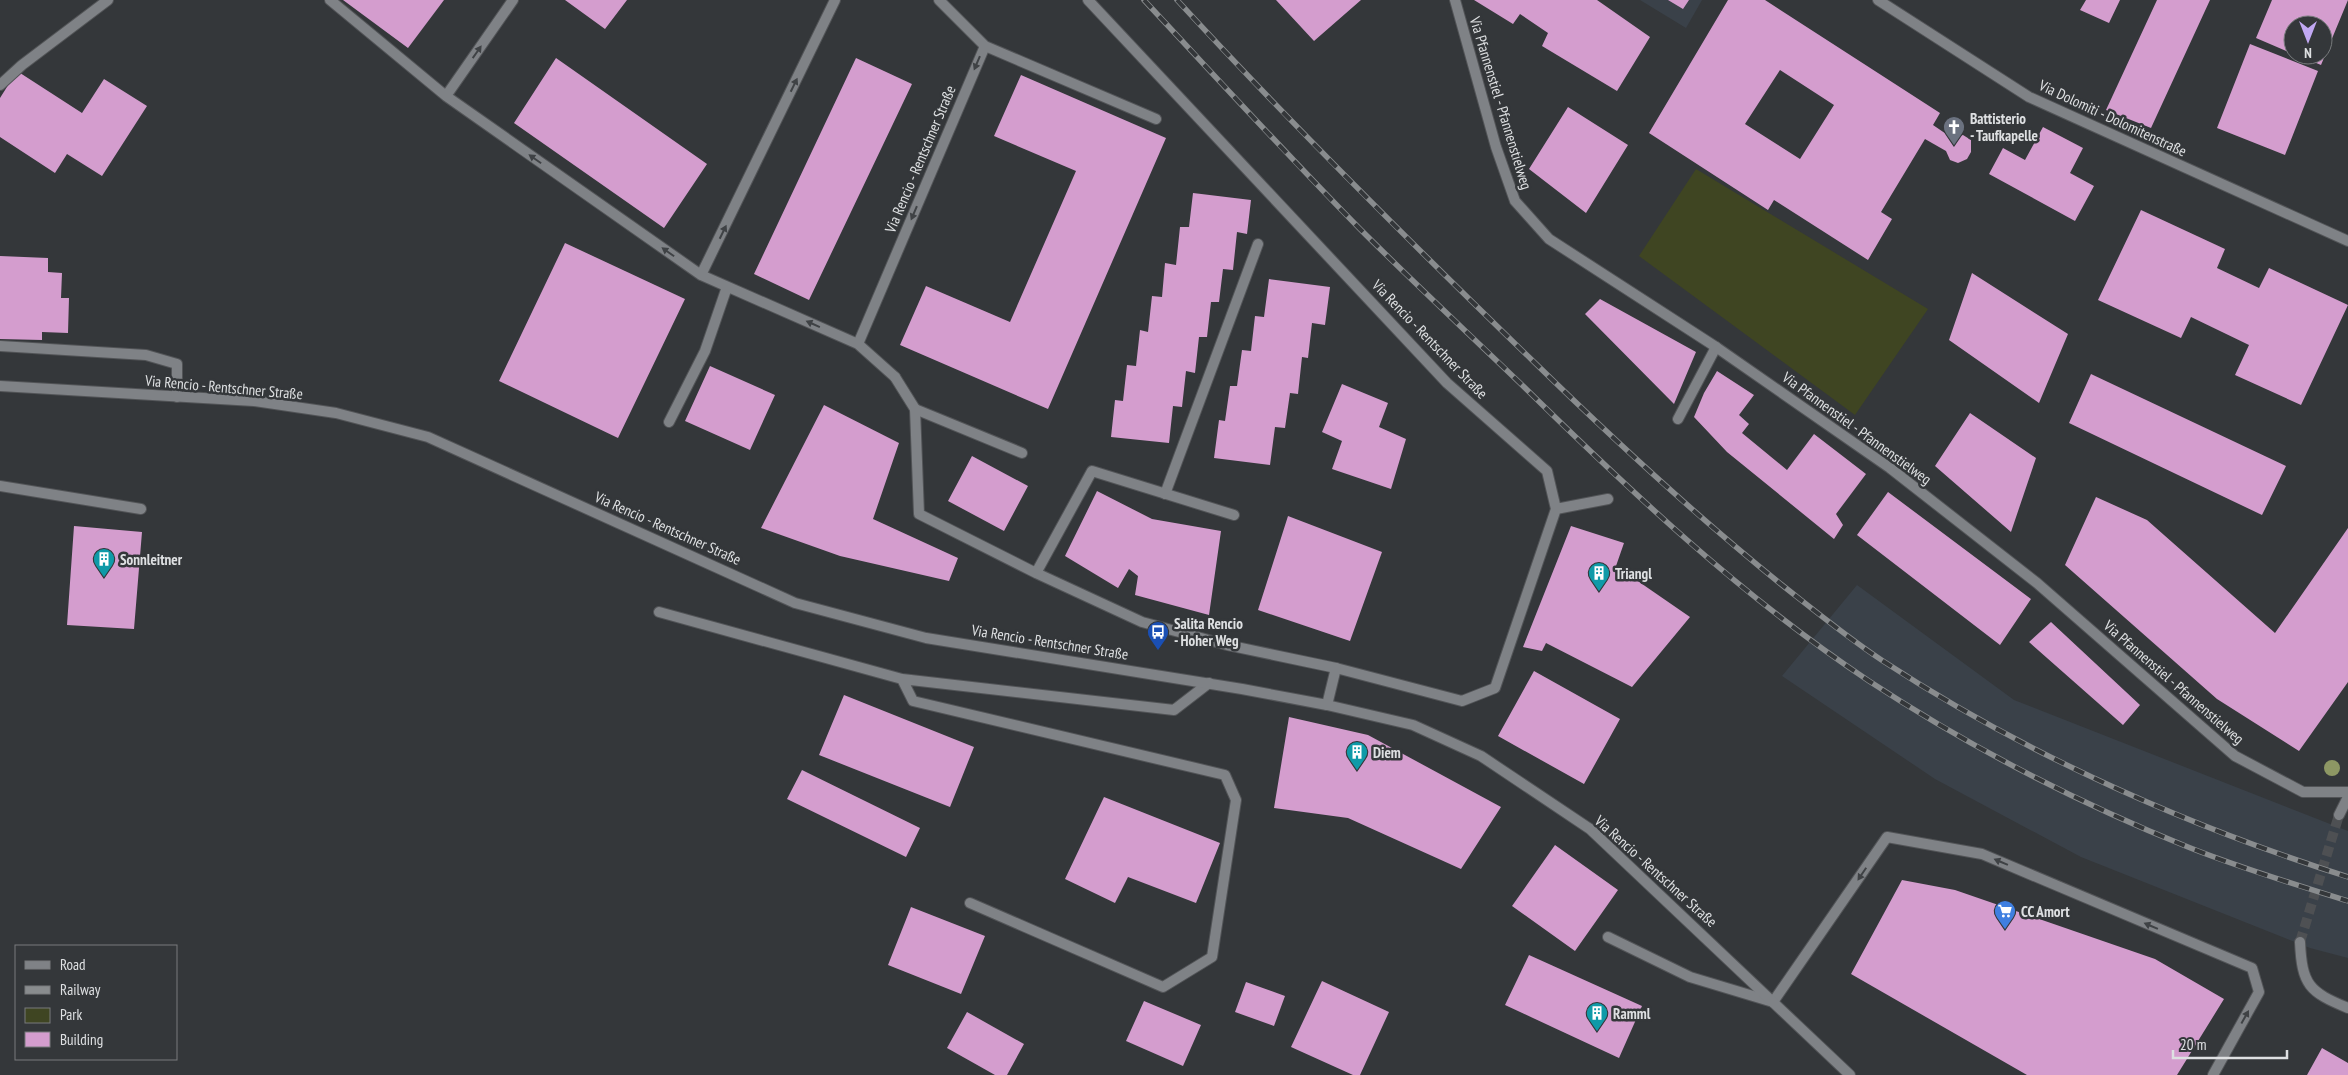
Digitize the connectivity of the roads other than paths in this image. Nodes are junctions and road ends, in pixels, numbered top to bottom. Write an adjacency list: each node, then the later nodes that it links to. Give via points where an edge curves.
1 (108, 0): 10 (street, via 22,64)
2 (330, 0): 11 (street)
3 (512, 0): 11 (street, one-way to 3)
4 (836, 0): 15 (street, one-way to 4)
5 (939, 0): 9 (street)
6 (1088, 0): 29 (street, Via Rencio - Rentschner Straße, via 1448,383 1547,471)
7 (1455, 0): 19 (street, Via Pfannenstiel - Pfannenstielweg, via 1514,201 1549,239)
8 (1878, 0): 13 (street, Via Dolomiti - Dolomitenstraße, via 2029,97)
9 (985, 46): 12 (street); 17 (street, Via Rencio - Rentschner Straße, one-way to 17)
10 (0, 85)
11 (446, 96): 15 (street, one-way to 11)
12 (1156, 119)
13 (2348, 241)
14 (1258, 244): 27 (street)
15 (701, 275): 16 (street)
16 (728, 287): 17 (street, one-way to 16); 24 (street, via 705,351)
17 (858, 344): 22 (street, via 895,377)
18 (0, 346): 21 (street, via 146,356 177,364)
19 (1716, 347): 23 (street); 38 (street, Via Pfannenstiel - Pfannenstielweg, via 1890,468 2021,571 2235,756 2302,792)
20 (0, 386): 21 (street, Via Rencio - Rentschner Straße)
21 (177, 396): 36 (street, Via Rencio - Rentschner Straße, via 254,401 336,413 428,437 794,603 926,638)
22 (915, 409): 25 (street); 32 (street, via 919,514)
23 (1678, 419)
24 (669, 422)
25 (1022, 453)
26 (0, 486): 30 (street)
27 (1165, 494): 31 (street); 32 (street, via 1092,471)
28 (1608, 499): 29 (street)
29 (1556, 509): 34 (street, via 1494,688 1462,701)
30 (141, 510)
31 (1234, 515)
32 (1036, 573): 34 (street, via 1142,622)
33 (659, 612): 35 (street)
34 (1336, 668): 37 (street)
35 (902, 679): 36 (street, via 1174,710); 41 (street, via 913,701 1225,775 1236,800 1212,957 1163,987)
36 (1210, 683): 37 (street, Via Rencio - Rentschner Straße)
37 (1327, 704): 44 (street, Via Rencio - Rentschner Straße, via 1413,725 1496,766 1590,830)
38 (2348, 792)
39 (2348, 797): 40 (street)
40 (2339, 815)
41 (970, 903)
42 (1608, 937): 44 (street, via 1690,977)
43 (2300, 942): 45 (street, via 2301,965 2307,984 2324,999)
44 (1774, 1002): 46 (street, Via Rencio - Rentschner Straße); 47 (street, one-way to 44, via 2258,992 2252,968 1982,854 1887,837)
45 (2348, 1008)
46 (1850, 1075)
47 (2214, 1075)

